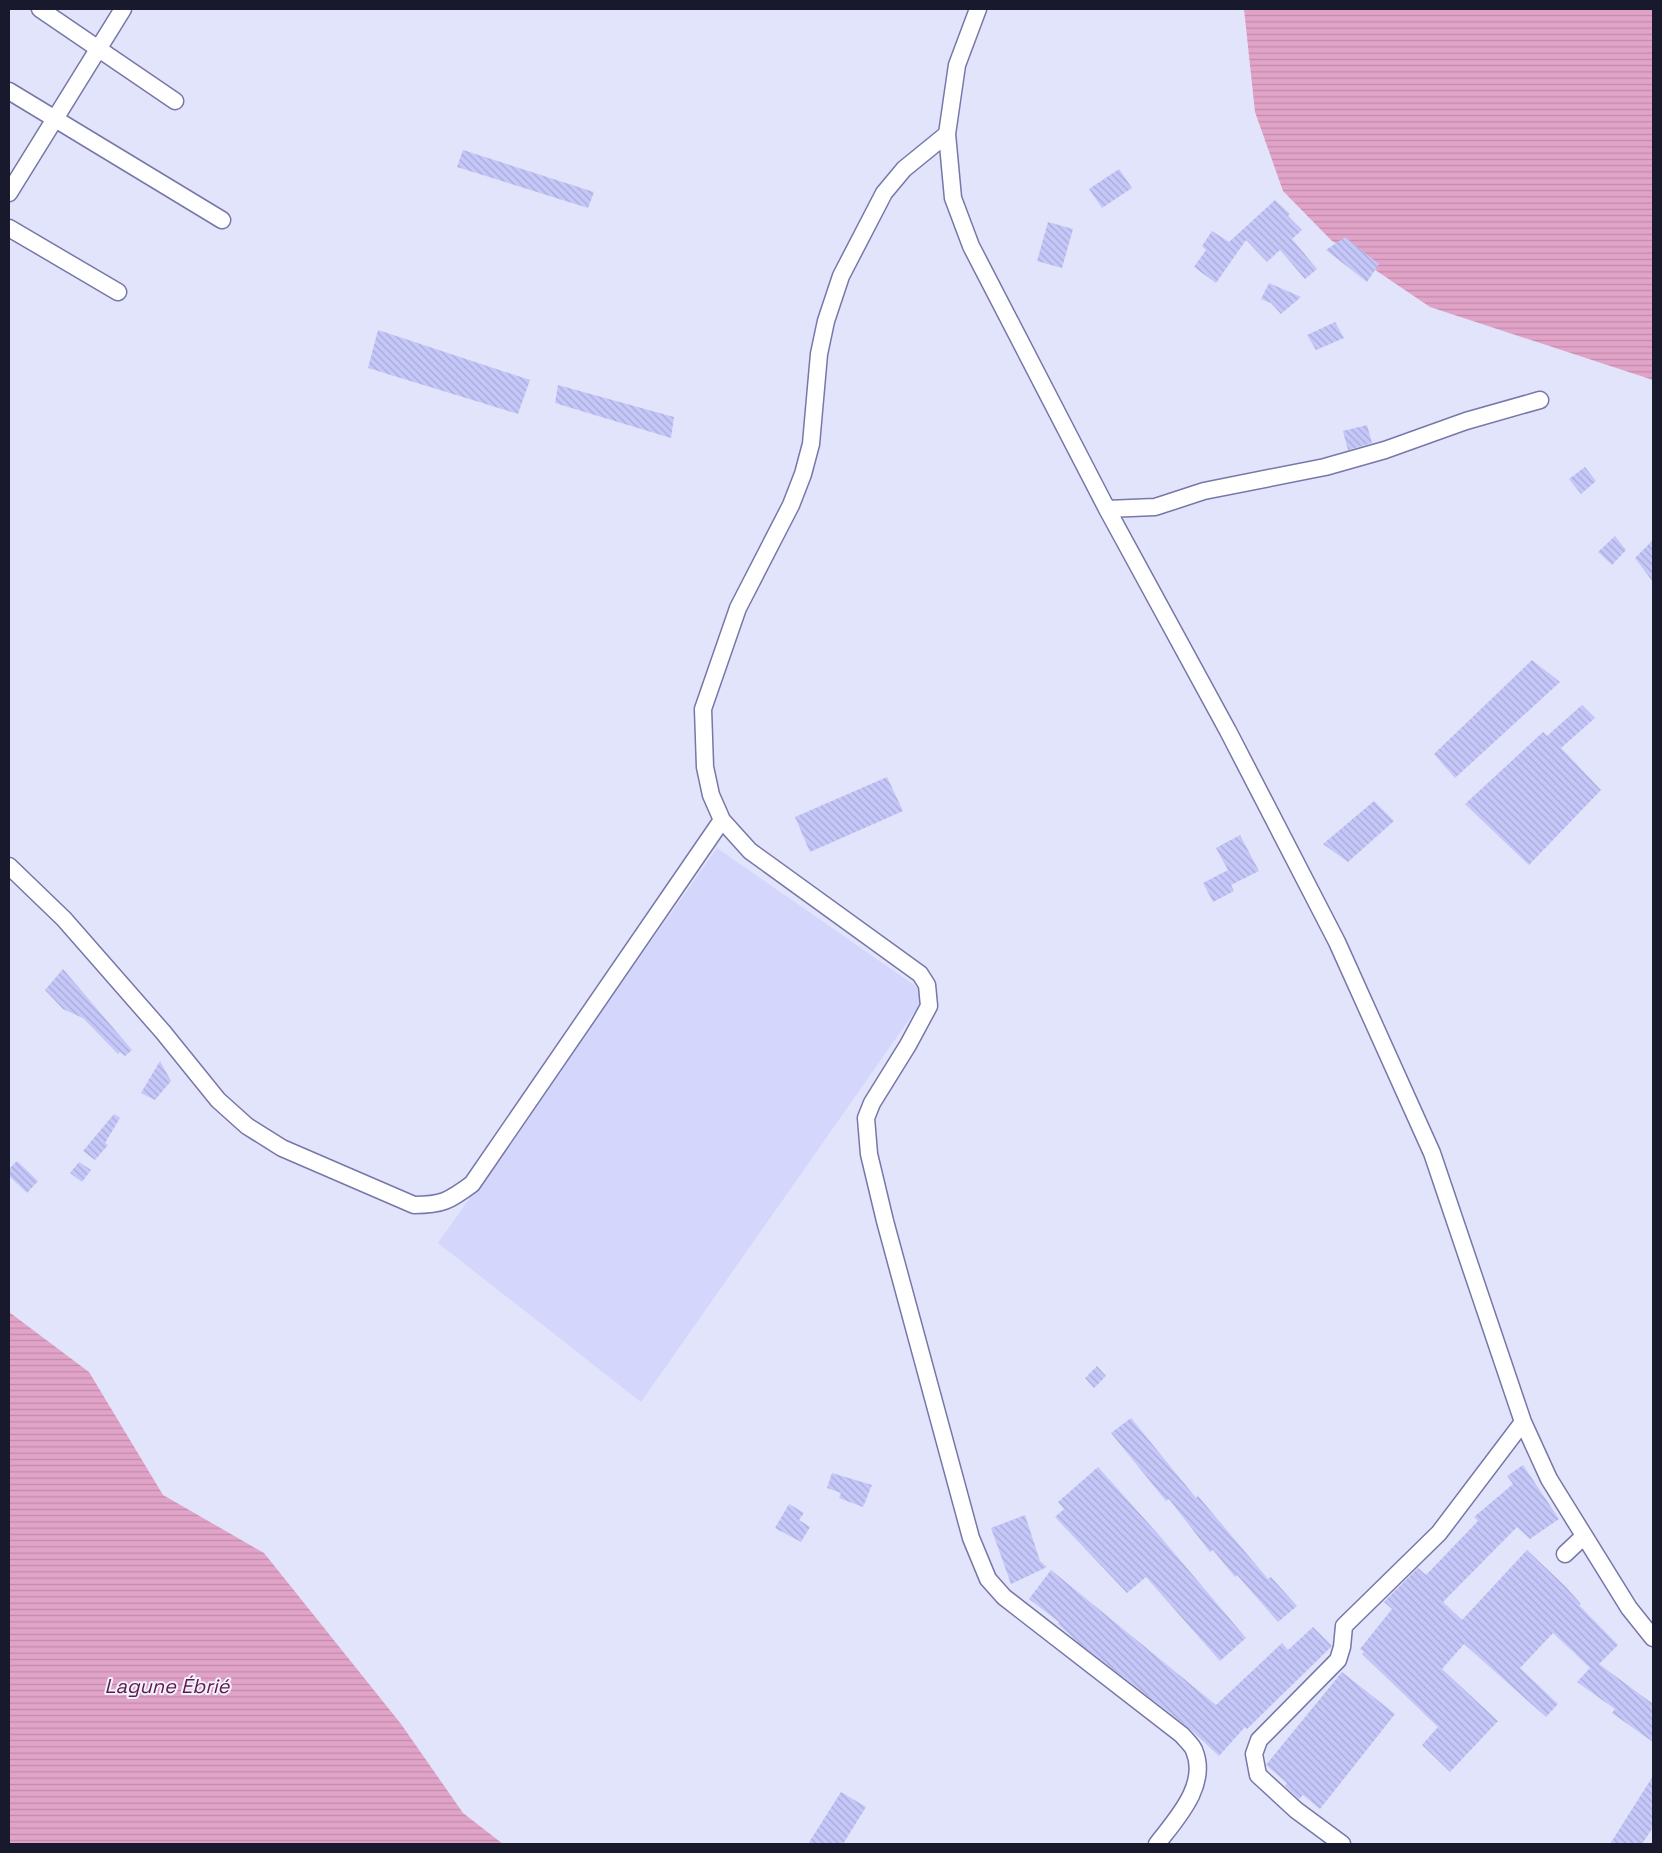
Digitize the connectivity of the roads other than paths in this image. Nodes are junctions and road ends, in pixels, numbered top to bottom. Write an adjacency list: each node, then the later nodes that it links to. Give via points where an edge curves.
1 (40, 9): 4 (street)
2 (123, 9): 4 (street)
3 (978, 9): 8 (street, via 957,65)
4 (98, 49): 6 (street); 7 (street)
5 (9, 91): 7 (street)
6 (175, 101)
7 (55, 119): 9 (street); 10 (street)
8 (947, 134): 14 (street, via 953,198 971,246); 15 (street, via 904,170 884,193 841,276 826,321 819,354 811,444 803,474 791,505 738,608 703,709 705,767 711,795)
9 (9, 193)
10 (222, 220)
11 (9, 228): 12 (street)
12 (118, 292)
13 (1540, 400): 14 (street, via 1324,468 1204,491 1155,507)
14 (1107, 509): 17 (street, via 1337,942 1405,1089 1432,1153)
15 (722, 820): 16 (street, via 472,1184 437,1205 414,1205 282,1148 246,1126 218,1100 64,919); 21 (street, via 750,851 920,974 927,984 930,996 925,1015 866,1118 869,1154 885,1221 971,1538 988,1579 1004,1597 1182,1735 1194,1748 1198,1772 1194,1788 1188,1802)
16 (9, 866)
17 (1523, 1422): 18 (street, via 1549,1480); 22 (street, via 1439,1532 1344,1626 1338,1660 1259,1740 1254,1754 1258,1775 1296,1810)
18 (1583, 1537): 19 (street); 20 (street, via 1629,1608)
19 (1565, 1554)
20 (1653, 1638)
21 (1157, 1844)
22 (1342, 1844)

